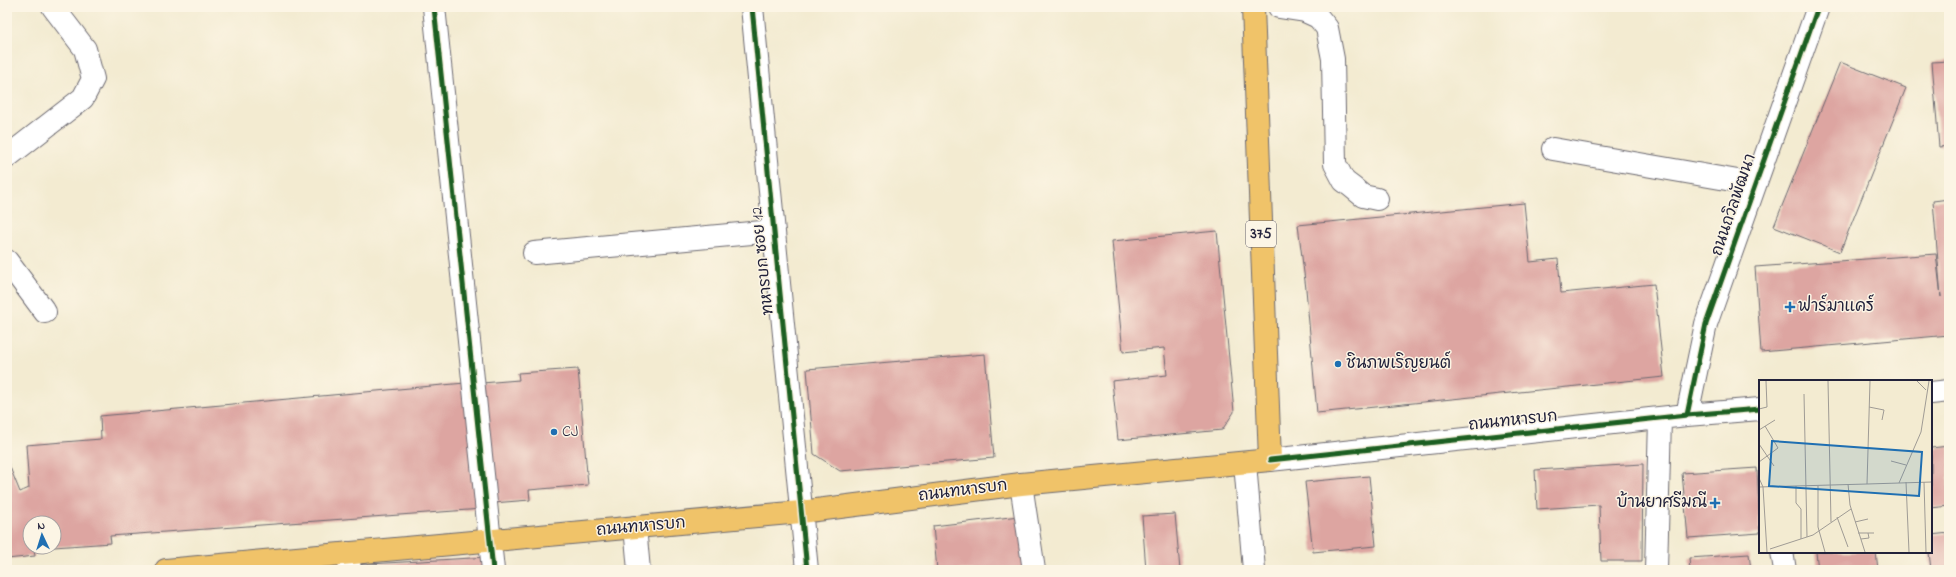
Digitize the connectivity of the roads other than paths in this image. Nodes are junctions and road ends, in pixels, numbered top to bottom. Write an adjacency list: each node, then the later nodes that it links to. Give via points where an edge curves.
1 (53, 7): 8 (street, via 85,49 93,79 83,98)
2 (434, 7): 25 (street)
3 (752, 7): 11 (street, ทหารบก ซอย 12)
4 (1253, 7): 20 (main road, 375)
5 (1279, 7): 10 (street, via 1312,14 1327,28 1334,59 1335,164 1344,181 1363,196)
6 (1818, 7): 9 (street, ถนนถวิลพัฒนา)
7 (1553, 149): 9 (street)
8 (7, 157)
9 (1755, 184): 18 (street, ถนนถวิลพัฒนา, via 1706,324)
10 (1377, 199)
11 (773, 231): 12 (street); 23 (street, ทหารบก ซอย 12)
12 (534, 253)
13 (7, 262): 14 (street)
14 (45, 312)
15 (1949, 391): 16 (street)
16 (1932, 393)
17 (1759, 409): 18 (street, ถนนทหารบก)
18 (1687, 415): 19 (street, ถนนทหารบก)
19 (1660, 419): 20 (street, ถนนทหารบก); 34 (street)
20 (1270, 460): 21 (main road, ถนนทหารบก)
21 (1245, 463): 22 (main road, ถนนทหารบก); 33 (street)
22 (1021, 484): 23 (main road, ถนนทหารบก); 32 (street)
23 (801, 512): 24 (main road, ถนนทหารบก); 31 (street, ทหารบก ซอย 12)
24 (635, 527): 25 (main road, ถนนทหารบก); 30 (street)
25 (491, 541): 27 (main road, ถนนทหารบก); 29 (street)
26 (1782, 553): 35 (street)
27 (349, 562): 28 (main road, ถนนทหารบก)
28 (166, 570)
29 (493, 570)
30 (639, 570)
31 (807, 570)
32 (1034, 570)
33 (1254, 570)
34 (1656, 570)
35 (1785, 570)

